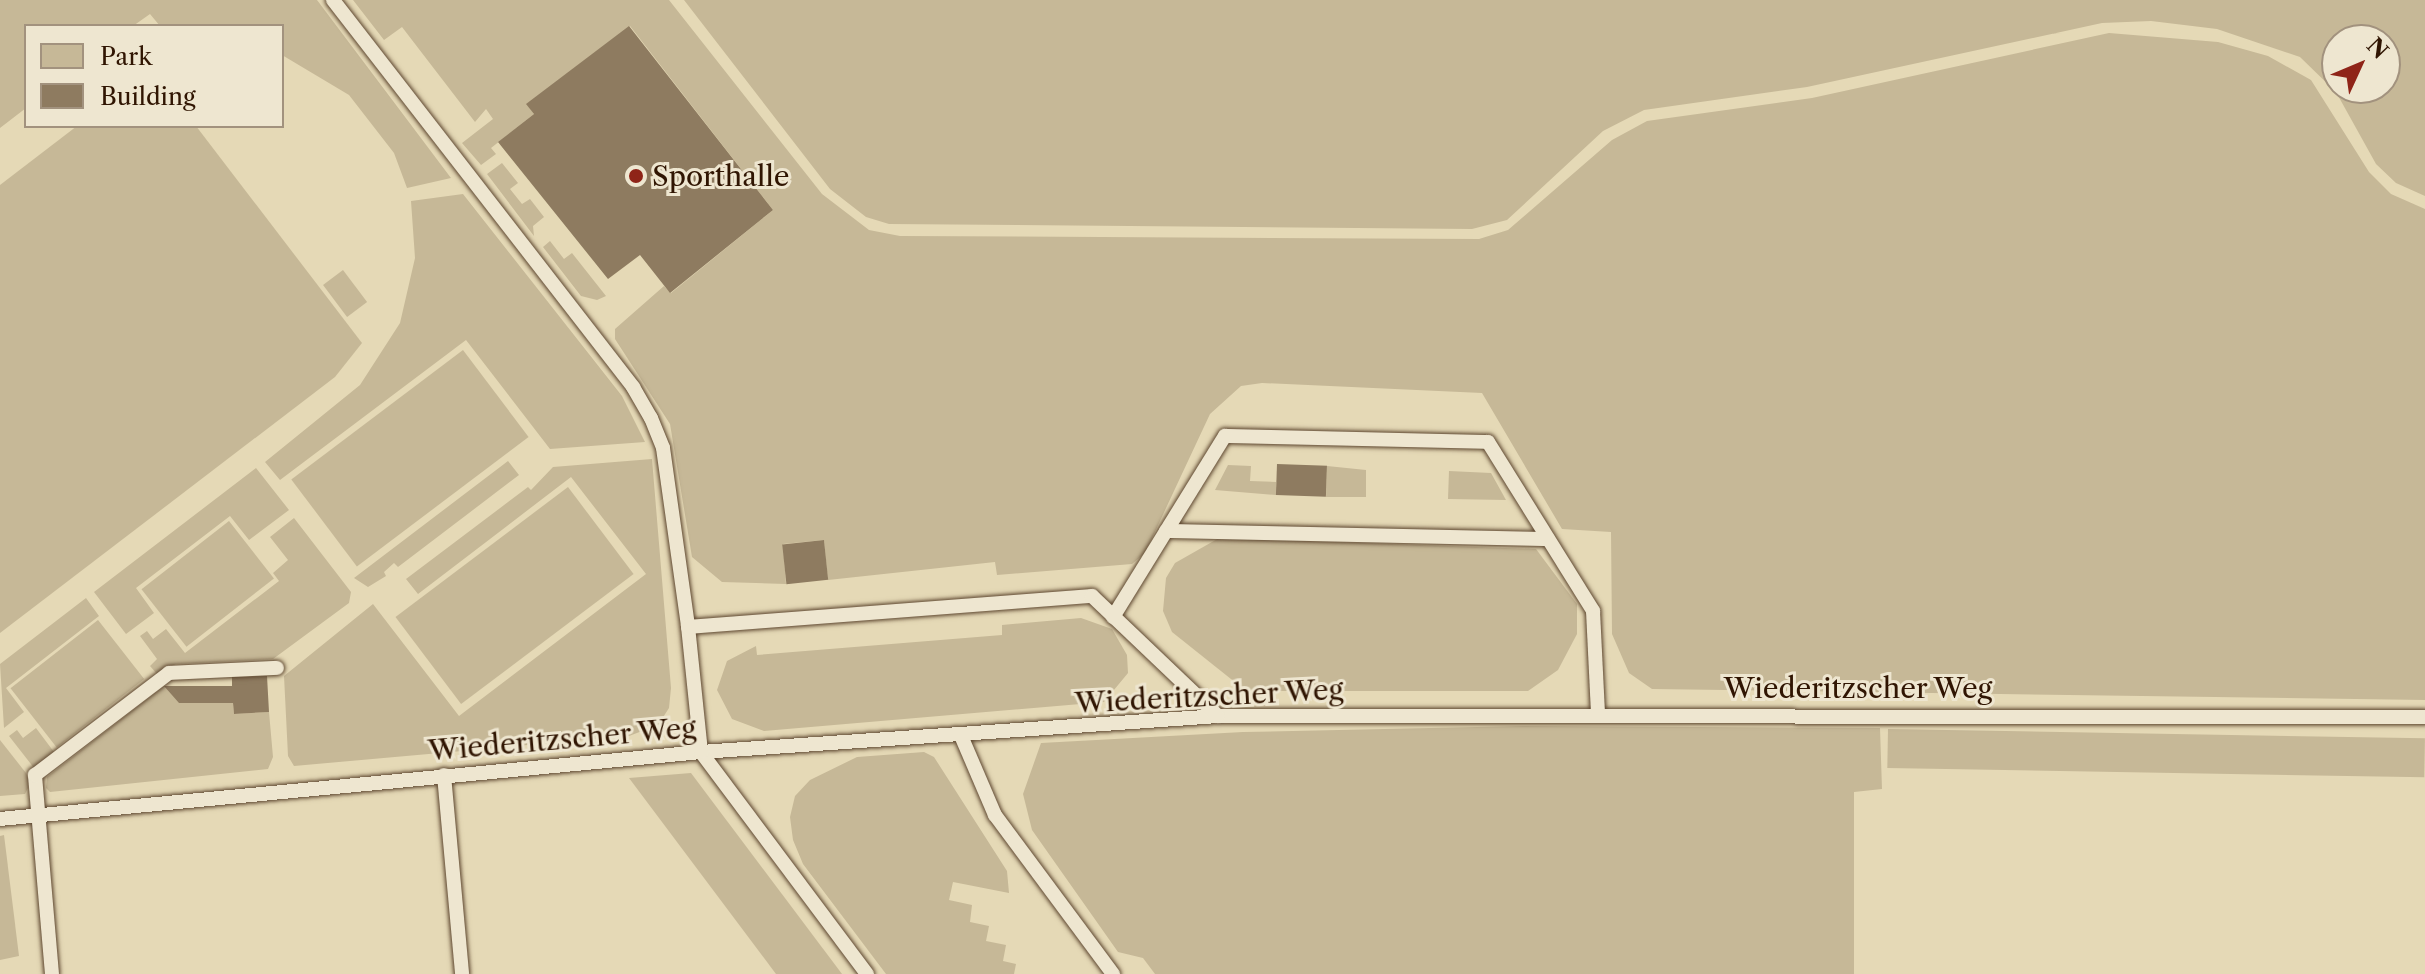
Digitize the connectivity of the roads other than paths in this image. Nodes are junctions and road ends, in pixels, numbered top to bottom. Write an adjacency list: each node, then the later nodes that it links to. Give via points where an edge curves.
1 (333, 0): 5 (lane, via 624,375 651,418 663,448)
2 (1166, 531): 3 (lane); 3 (lane, via 1225,436 1241,436 1488,442); 4 (lane)
3 (1548, 539): 7 (lane, via 1593,611)
4 (1113, 617): 5 (lane, via 1092,596); 8 (lane)
5 (688, 627): 11 (lane)
6 (277, 668): 13 (lane, via 169,673 35,775)
7 (1598, 712): 8 (lane, Wiederitzscher Weg); 9 (lane, Wiederitzscher Weg)
8 (1218, 716): 10 (lane, Wiederitzscher Weg)
9 (2425, 717)
10 (962, 738): 11 (lane, Wiederitzscher Weg); 18 (lane, via 995,815)
11 (701, 752): 12 (lane, Wiederitzscher Weg); 17 (lane)
12 (444, 775): 13 (lane, Wiederitzscher Weg); 16 (lane)
13 (38, 814): 14 (lane, Wiederitzscher Weg); 15 (lane)
14 (0, 819)
15 (52, 974)
16 (462, 974)
17 (867, 974)
18 (1113, 974)

